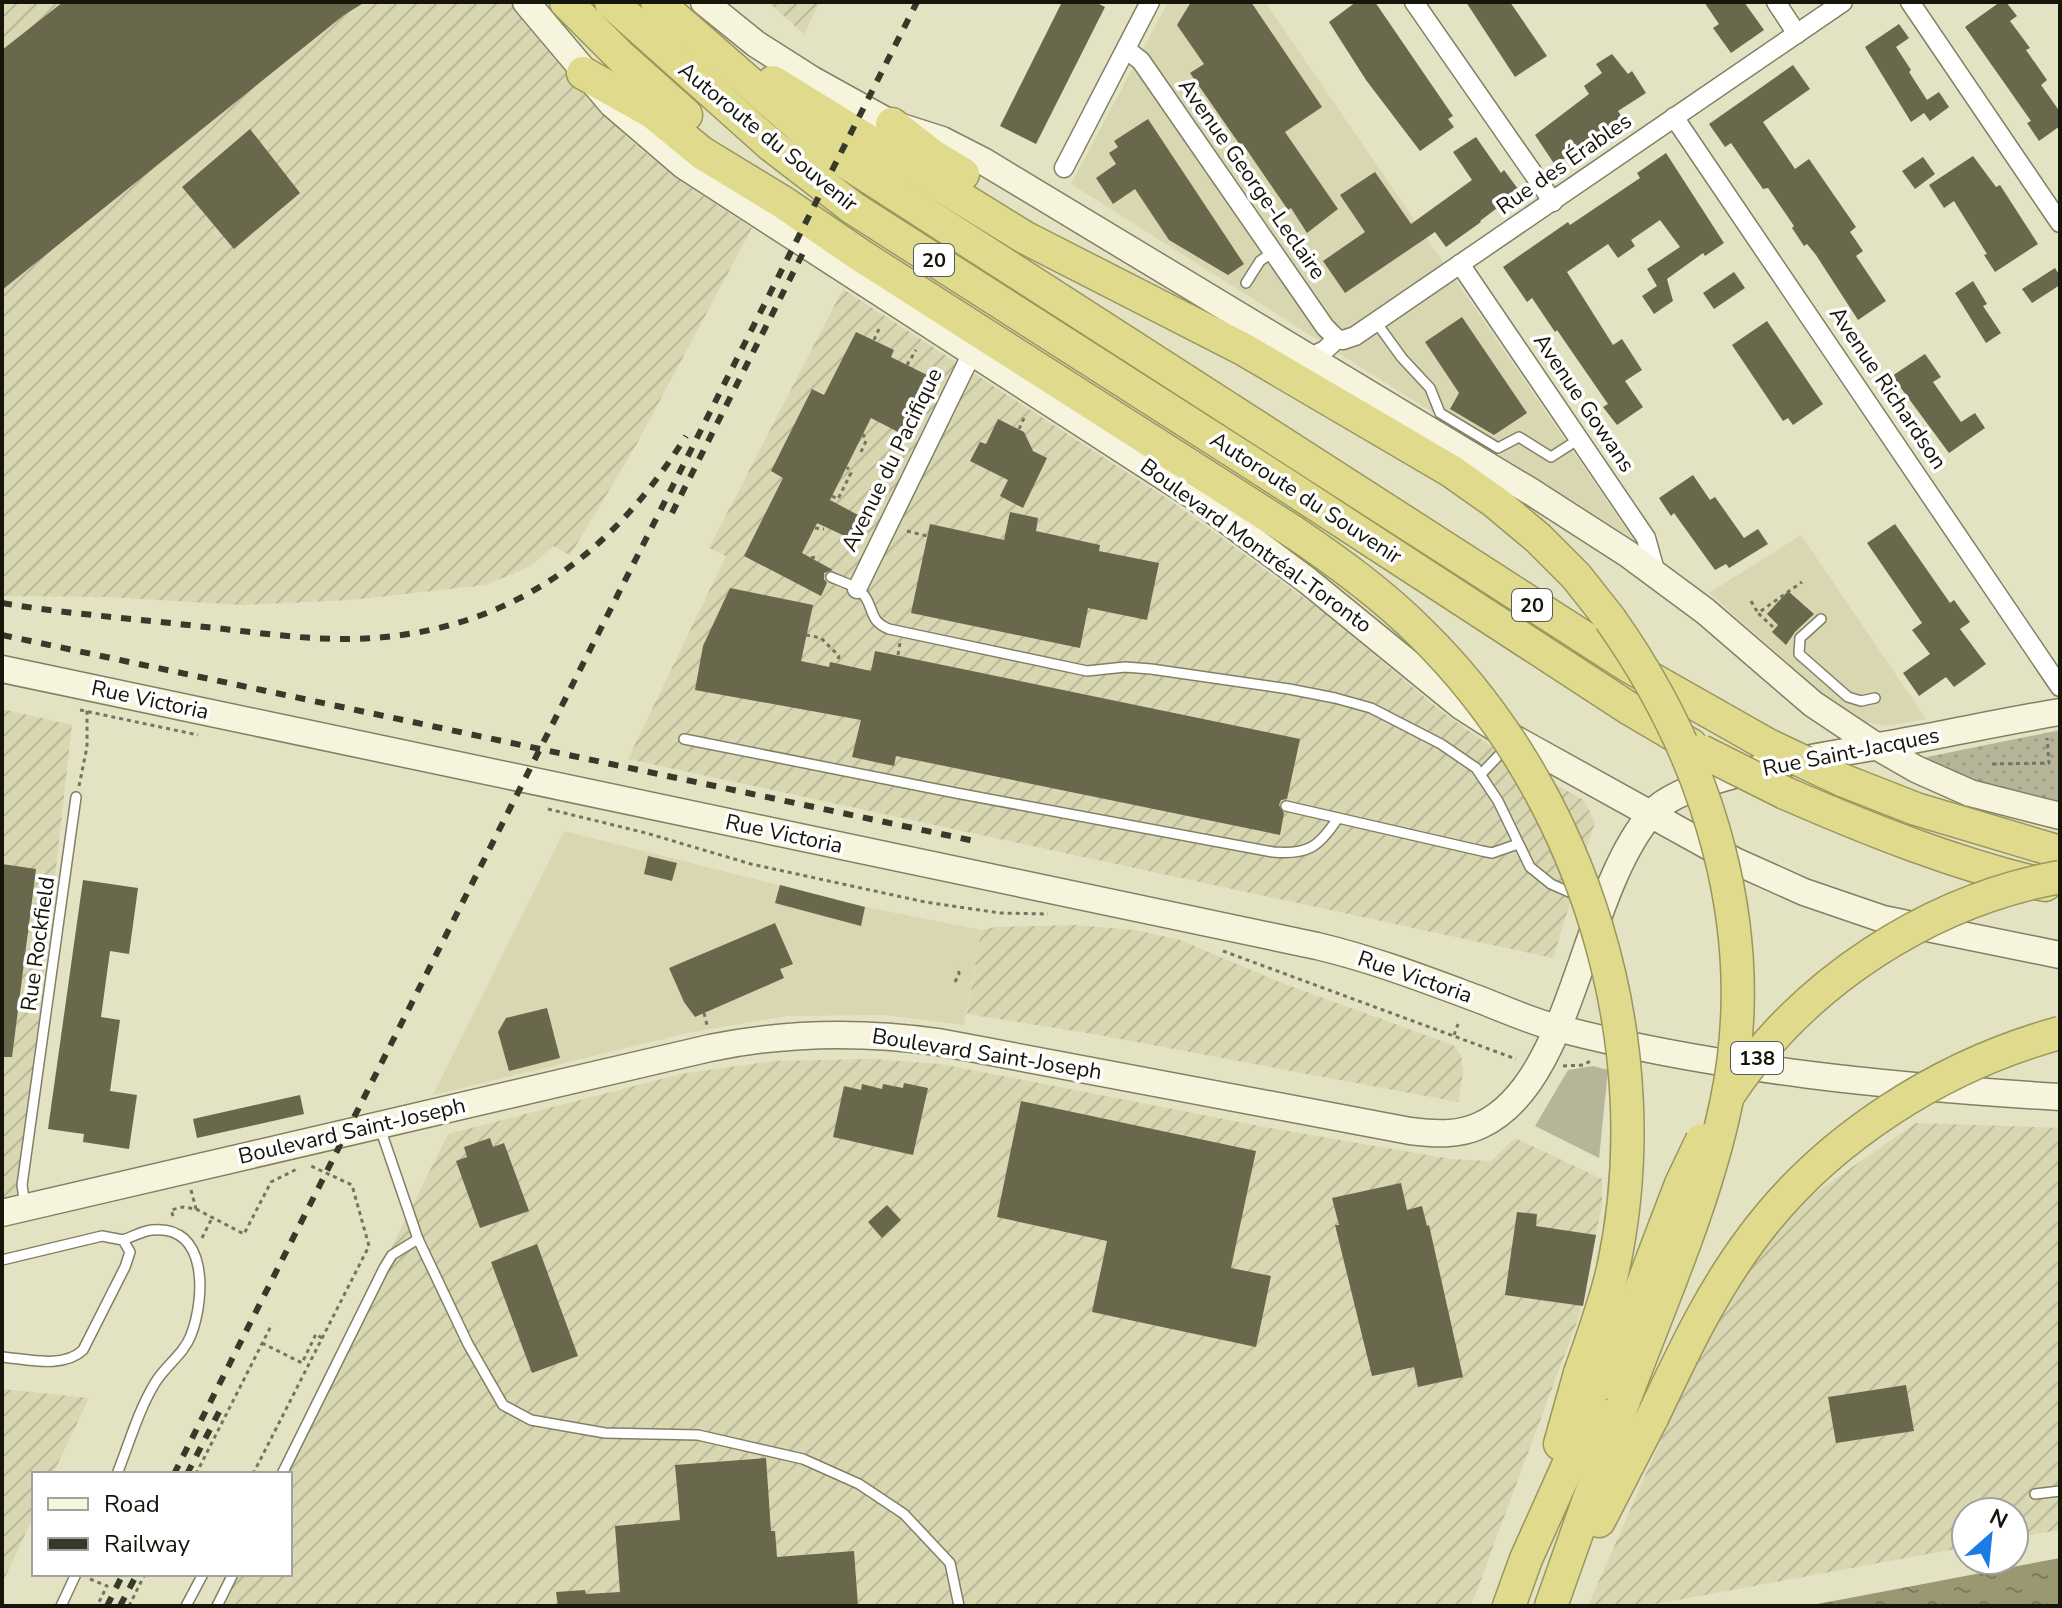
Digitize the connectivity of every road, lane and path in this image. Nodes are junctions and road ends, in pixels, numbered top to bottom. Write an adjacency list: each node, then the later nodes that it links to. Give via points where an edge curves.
1 (526, 2): 13 (main road, Boulevard Montréal-Toronto)
2 (566, 2): 18 (highway)
3 (611, 2): 73 (highway, Autoroute du Souvenir / 20, bridge, via 753,130 853,208 1630,709 1701,751 1865,829)
4 (704, 2): 15 (main road, via 756,44)
5 (1150, 2): 12 (street)
6 (1414, 2): 17 (street)
7 (1776, 2): 11 (street)
8 (1843, 2): 11 (street, Rue des Érables)
9 (1910, 2): 19 (street)
10 (664, 8): 23 (highway, via 817,111 1024,237); 71 (highway, Autoroute du Souvenir / 20, bridge, via 823,147 1627,665 1768,745 1842,780 1930,814)
11 (1797, 34): 14 (street, Rue des Érables)
12 (1126, 49): 16 (street); 20 (street, Avenue George-Leclaire, via 1141,61)
13 (583, 73): 18 (highway, via 652,112 702,153); 29 (main road, Boulevard Montréal-Toronto, via 683,165)
14 (1674, 117): 17 (street, Rue des Érables); 54 (street, Avenue Richardson)
15 (892, 124): 23 (highway, via 933,156); 30 (main road, via 942,140 983,161)
16 (1064, 168)
17 (1553, 202): 21 (street, Rue des Érables)
18 (784, 203): 110 (highway, bridge, via 1358,577 1439,652 1482,703 1531,777 1579,875 1606,960 1626,1088 1627,1150 1607,1291)
19 (2060, 222)
20 (1273, 252): 22 (lane); 26 (street, Avenue George-Leclaire)
21 (1460, 264): 24 (street, Rue des Érables); 35 (street, Avenue Gowans)
22 (1246, 283)
23 (1177, 313): 123 (highway, bridge, via 1451,471 1559,558 1643,665 1684,744 1710,814 1736,951 1732,1074 1693,1220)
24 (1376, 322): 26 (street, Rue des Érables, via 1351,338); 35 (lane, via 1430,388 1440,413 1498,448 1519,437 1551,457)
25 (879, 329): 27 (path)
26 (1337, 339): 30 (street, Rue des Érables)
27 (874, 340)
28 (916, 350): 31 (path)
29 (972, 353): 46 (street, Avenue du Pacifique); 59 (main road, Boulevard Montréal-Toronto, via 1228,520 1461,706)
30 (1309, 358): 43 (main road)
31 (907, 365)
32 (1024, 418): 33 (path)
33 (1019, 429)
34 (863, 434): 36 (path)
35 (1579, 439): 43 (street, Avenue Gowans, via 1646,538)
36 (861, 452)
37 (847, 467): 38 (path, via 851,473 838,499)
38 (832, 496)
39 (815, 528): 40 (path)
40 (824, 529)
41 (819, 556): 42 (path)
42 (811, 558)
43 (1656, 574): 61 (main road, via 1813,704)
44 (831, 577): 46 (lane)
45 (1802, 582): 48 (path)
46 (857, 589): 63 (lane, via 874,620 889,629 1087,671 1138,668 1355,703 1441,744)
47 (1751, 601): 48 (path)
48 (1758, 613): 50 (path)
49 (1821, 619): 55 (lane, via 1800,638 1799,654 1848,697)
50 (1773, 627)
51 (806, 635): 52 (path, via 821,638 839,656)
52 (837, 663)
53 (2, 669): 56 (main road, Rue Victoria)
54 (2060, 687)
55 (1875, 698)
56 (81, 702): 58 (path, Rue Victoria); 64 (path, via 87,747); 82 (main road, Rue Victoria, via 1339,951)
57 (2053, 721): 61 (main road, Rue Saint-Jacques); 62 (path, via 2049,763)
58 (205, 737)
59 (1515, 738): 63 (lane); 67 (main road, Boulevard Montréal-Toronto)
60 (684, 739): 69 (lane, via 1273,852 1308,849)
61 (1876, 746): 67 (main road, Rue Saint-Jacques, via 1694,787 1673,795); 68 (main road, via 1970,793)
62 (1992, 764)
63 (1481, 774): 70 (lane)
64 (76, 797): 93 (lane, Rue Rockfield, via 22,1185)
65 (1286, 806): 69 (lane)
66 (539, 807): 75 (path, Rue Victoria, via 739,861 925,902 1000,913)
67 (1651, 814): 74 (main road, Boulevard Saint-Joseph, via 1626,849); 77 (main road, Boulevard Montréal-Toronto, via 1752,870 1856,911)
68 (2060, 816)
69 (1338, 818): 70 (lane, via 1492,853)
70 (1518, 844): 74 (lane, via 1543,879)
71 (2060, 852)
72 (2060, 877): 110 (highway, 138, bridge, via 1968,904 1900,936 1819,995 1749,1068 1692,1159 1605,1383)
73 (2060, 888)
74 (1602, 904): 82 (main road, Boulevard Saint-Joseph)
75 (1060, 914)
76 (1214, 947): 85 (path, Rue Victoria)
77 (2060, 955)
78 (958, 967): 79 (path)
79 (955, 982)
80 (704, 1013): 83 (path)
81 (1458, 1024): 85 (path)
82 (1558, 1028): 89 (main road, Rue Victoria, via 1793,1072); 90 (main road, Boulevard Saint-Joseph, via 1522,1093 1503,1111 1479,1126 1445,1134 993,1051 839,1033 721,1046)
83 (708, 1032)
84 (2060, 1033): 123 (highway, bridge, via 1972,1066 1891,1109 1824,1161 1766,1219 1694,1329)
85 (1454, 1035): 87 (path, Rue Victoria)
86 (1593, 1059): 88 (path)
87 (1518, 1060)
88 (1562, 1066)
89 (2060, 1097)
90 (379, 1124): 93 (main road, Boulevard Saint-Joseph); 96 (lane)
91 (189, 1183): 92 (path)
92 (196, 1209): 94 (path); 95 (path)
93 (14, 1210)
94 (171, 1210)
95 (212, 1218): 98 (path); 101 (path, via 244,1234 271,1182 303,1166 352,1185 369,1246)
96 (418, 1239): 107 (lane, via 392,1255 384,1268); 121 (lane, via 503,1405 531,1420 605,1433 698,1435 803,1459 859,1484 904,1514 950,1563)
97 (123, 1240): 98 (lane, via 163,1230); 99 (lane, via 102,1236); 103 (lane, via 129,1259 83,1350 62,1360)
98 (195, 1252): 104 (lane, via 199,1290 193,1330 154,1384)
99 (2, 1260)
100 (272, 1324): 102 (path)
101 (322, 1338): 102 (path, via 316,1334 302,1363); 106 (path)
102 (262, 1343): 105 (path)
103 (2, 1357)
104 (118, 1472)
105 (197, 1472)
106 (254, 1472)
107 (283, 1472)
108 (2060, 1491): 109 (lane)
109 (2035, 1494)
110 (1526, 1559): 122 (highway, 138)
111 (75, 1576): 116 (lane)
112 (144, 1576): 118 (path)
113 (202, 1576): 119 (lane)
114 (232, 1576): 120 (lane)
115 (92, 1580): 117 (path, via 107,1586)
116 (61, 1606)
117 (97, 1606)
118 (129, 1606)
119 (186, 1606)
120 (217, 1606)
121 (959, 1606)
122 (1509, 1606)
123 (1553, 1606)

